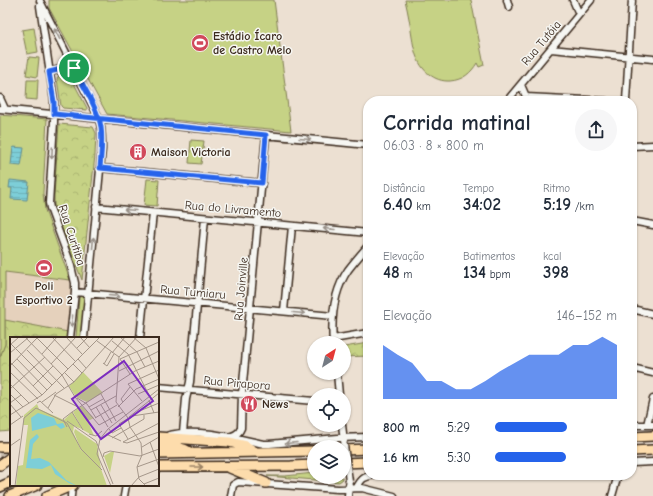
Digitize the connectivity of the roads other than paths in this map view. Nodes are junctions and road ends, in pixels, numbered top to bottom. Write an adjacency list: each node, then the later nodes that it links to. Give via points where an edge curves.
1 (507, 0): 6 (street)
2 (573, 0): 7 (street)
3 (591, 0): 7 (street, Rua Tutóia)
4 (632, 0): 9 (street)
5 (40, 1): 11 (street, one-way to 5); 12 (street, Rua Curitiba)
6 (509, 7)
7 (579, 14): 8 (street, Rua Tutóia)
8 (550, 49): 9 (street); 13 (street, Rua Tutóia)
9 (629, 57): 10 (street); 16 (street)
10 (653, 59)
11 (74, 68): 12 (street); 20 (street)
12 (49, 72): 19 (street, Rua Curitiba)
13 (520, 85): 14 (street, Rua Tutóia); 15 (street)
14 (511, 96)
15 (526, 96)
16 (626, 96)
17 (0, 98): 18 (street)
18 (3, 109): 19 (street)
19 (54, 114): 20 (street); 36 (street, Rua Curitiba, one-way to 36, via 49,202 70,262)
20 (100, 119): 21 (street); 25 (street, Rua Curitiba)
21 (266, 135): 22 (street, one-way to 22); 26 (street, Rua Joinville)
22 (363, 145)
23 (653, 145): 24 (street)
24 (637, 146)
25 (100, 168): 26 (street); 27 (street, Rua Curitiba)
26 (262, 183): 31 (street, Rua Joinville)
27 (96, 207): 28 (street, Rua do Livramento, one-way to 27); 37 (street, Rua Curitiba, one-way to 27)
28 (153, 213): 29 (street, Rua do Livramento); 38 (street)
29 (205, 218): 31 (street, Rua do Livramento); 39 (street)
30 (637, 221): 32 (street)
31 (258, 222): 33 (street, Rua do Livramento); 40 (street, Rua Joinville)
32 (653, 225)
33 (292, 226): 34 (street, Rua do Livramento, one-way to 33); 42 (street)
34 (363, 233)
35 (363, 252): 44 (street, via 340,283)
36 (75, 292): 37 (street, Rua Tumiaru); 47 (street, Rua Curitiba, one-way to 47)
37 (88, 294): 38 (street, Rua Tumiaru, one-way to 38); 48 (street, Rua Curitiba)
38 (144, 299): 39 (street, Rua Tumiaru); 49 (street)
39 (197, 304): 40 (street, Rua Tumiaru); 54 (street)
40 (250, 308): 42 (street, Rua Tumiaru); 55 (street, Rua Joinville)
41 (637, 310): 43 (street)
42 (284, 311): 44 (street, Rua Tumiaru, one-way to 44)
43 (653, 314)
44 (333, 316): 46 (street)
45 (363, 334): 50 (street)
46 (333, 336)
47 (70, 337)
48 (84, 337)
49 (140, 337)
50 (351, 337)
51 (637, 369): 52 (street)
52 (653, 373)
53 (159, 387): 54 (street, Rua Pirapora)
54 (188, 389): 55 (street, Rua Pirapora); 60 (street)
55 (242, 394): 56 (street, Rua Pirapora); 63 (street, Rua Joinville, via 240,429 234,436)
56 (307, 399)
57 (653, 399): 58 (street)
58 (650, 425): 59 (street)
59 (637, 426)
60 (183, 433): 62 (street); 63 (street)
61 (653, 436): 64 (highway)
62 (161, 437): 74 (highway, via 229,442)
63 (228, 437): 68 (street, one-way to 63, via 264,444)
64 (637, 437)
65 (363, 438): 66 (street)
66 (351, 442)
67 (159, 444): 75 (highway, via 180,447)
68 (307, 444)
69 (351, 445): 70 (highway)
70 (363, 448)
71 (653, 450): 73 (highway)
72 (307, 451): 74 (highway)
73 (637, 451)
74 (258, 452): 75 (highway)
75 (192, 453): 76 (highway)
76 (159, 454)
77 (10, 458): 82 (highway)
78 (363, 462): 80 (highway)
79 (653, 462): 81 (street)
80 (351, 463)
81 (637, 463)
82 (0, 465)
83 (307, 465): 85 (highway)
84 (159, 467): 85 (highway, one-way to 85)
85 (227, 467): 89 (highway)
86 (363, 478): 96 (street)
87 (617, 480): 105 (street)
88 (10, 482): 95 (highway)
89 (266, 483): 97 (street); 102 (street, via 238,482 234,485)
90 (349, 484): 97 (street, bridge)
91 (35, 486): 98 (highway)
92 (70, 486): 99 (highway)
93 (72, 486): 100 (street)
94 (126, 486): 101 (street)
95 (0, 487)
96 (357, 487): 97 (street); 104 (street)
97 (350, 488): 103 (street)
98 (10, 496)
99 (46, 496)
100 (71, 496)
101 (124, 496)
102 (231, 496)
103 (348, 496)
104 (394, 496)
105 (612, 496)

